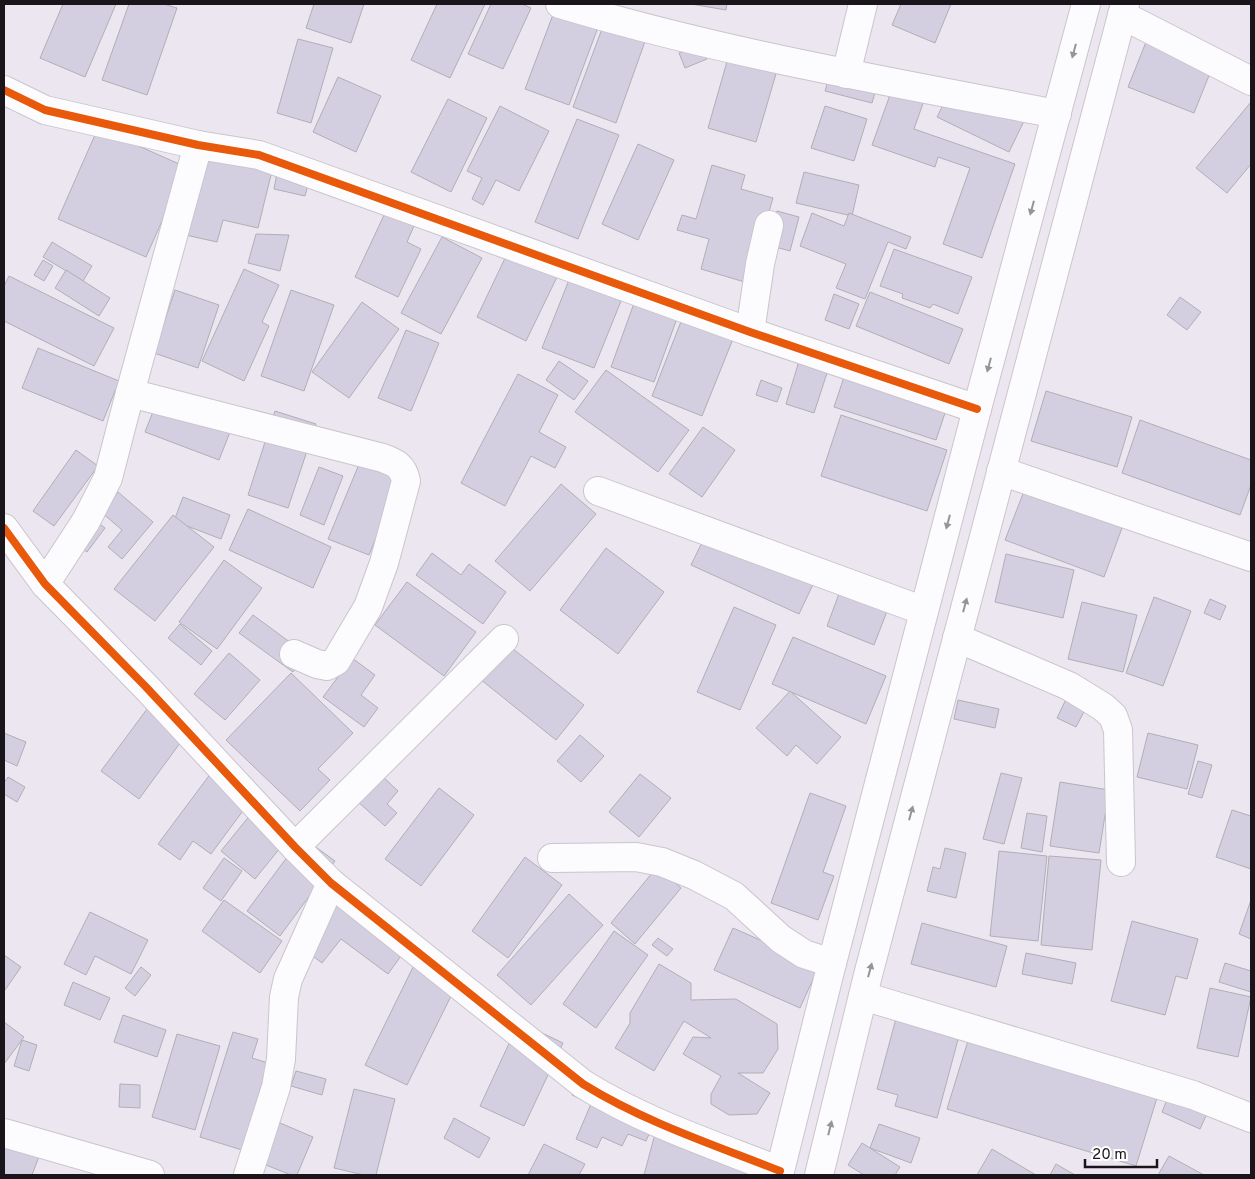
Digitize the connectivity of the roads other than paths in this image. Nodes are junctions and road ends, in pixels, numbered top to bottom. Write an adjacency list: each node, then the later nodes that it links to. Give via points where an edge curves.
1 (560, 4): 5 (street, via 649,30)
2 (863, 4): 5 (street)
3 (1086, 4): 8 (street, one-way to 8)
4 (1124, 9): 6 (street); 14 (street)
5 (846, 74): 8 (street)
6 (1251, 81)
7 (4, 90): 9 (street, via 45,110)
8 (1057, 114): 13 (street, one-way to 13)
9 (198, 145): 11 (street, via 259,155); 12 (street)
10 (769, 225): 11 (street)
11 (750, 332): 13 (street)
12 (130, 393): 18 (street, via 108,478 86,521); 22 (street, via 383,458 398,464 404,471 406,481 384,563 368,607 345,647 336,661 327,666)
13 (977, 409): 19 (street, one-way to 19)
14 (1001, 471): 17 (street); 20 (street, one-way to 14)
15 (598, 491): 19 (street)
16 (4, 528): 18 (street)
17 (1251, 557)
18 (45, 584): 23 (street)
19 (924, 612): 27 (street)
20 (957, 638): 25 (street, via 1070,686 1113,716 1118,730); 28 (street, one-way to 20)
21 (504, 639): 23 (street)
22 (294, 654)
23 (295, 847): 26 (street)
24 (552, 858): 27 (street, via 636,857 662,862 734,896 781,939 804,954)
25 (1121, 862)
26 (331, 883): 31 (street, via 583,1084 641,1115); 33 (street, via 288,979 276,1087)
27 (832, 963): 31 (street)
28 (863, 996): 29 (street, via 1193,1094); 34 (street, one-way to 28)
29 (1251, 1118)
30 (4, 1133): 32 (street)
31 (780, 1173)
32 (150, 1175)
33 (248, 1175)
34 (819, 1175)

